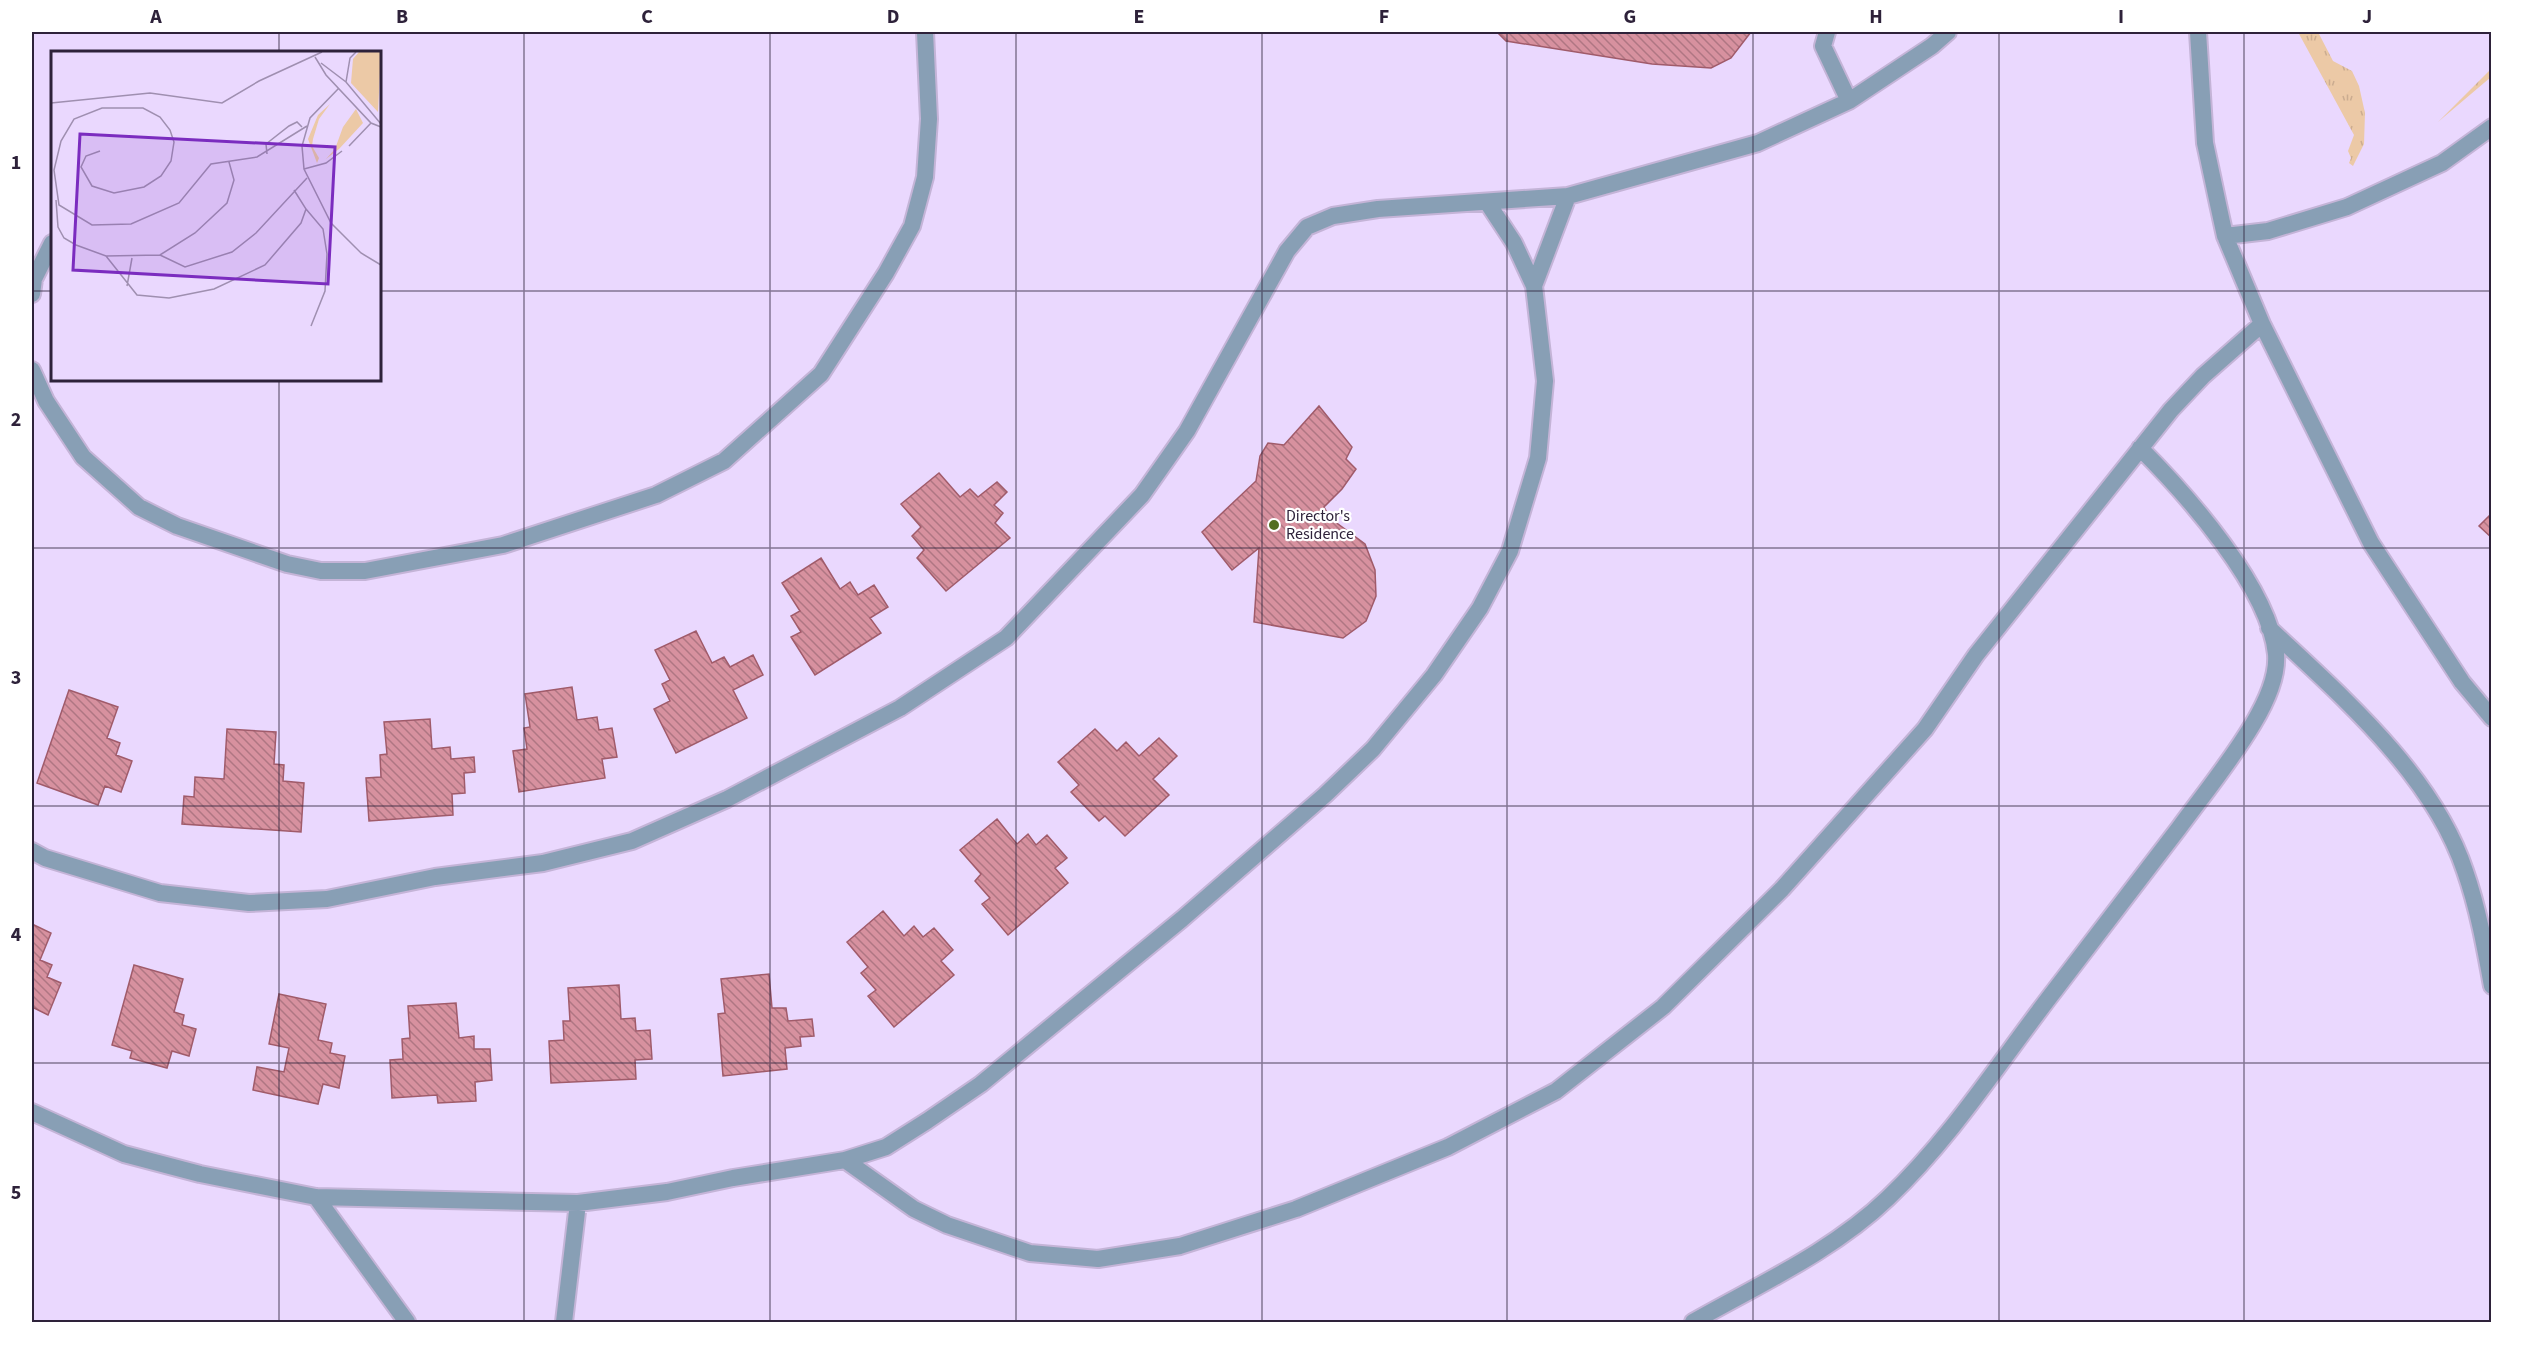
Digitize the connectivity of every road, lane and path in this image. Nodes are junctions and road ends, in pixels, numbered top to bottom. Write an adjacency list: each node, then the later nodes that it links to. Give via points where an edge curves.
1 (925, 32): 14 (lane, via 929,119 925,177 912,226 886,273 821,374 724,461 656,495 503,545 365,572 321,571 287,564 177,526 139,507 83,457 46,401)
2 (1827, 32): 5 (lane, via 1823,46)
3 (1948, 32): 5 (lane)
4 (2198, 32): 9 (lane, via 2205,143)
5 (1848, 101): 7 (lane, via 1758,143)
6 (2492, 128): 9 (lane, via 2442,163 2347,207 2268,231)
7 (1568, 196): 8 (lane); 11 (lane)
8 (1487, 202): 11 (lane, via 1514,243); 18 (lane, via 1378,209 1333,216 1307,227 1287,251 1187,430 1142,495 1006,638 900,708 727,799 632,841 543,863 435,877 327,899 249,903 160,893)
9 (2225, 236): 13 (lane)
10 (51, 245): 12 (lane, via 34,279)
11 (1534, 286): 21 (lane, via 1545,381 1538,458 1510,550 1480,608 1434,675 1373,749 1325,795 1009,1062 886,1147)
12 (32, 294)
13 (2262, 324): 15 (lane, via 2203,376); 17 (lane, via 2371,543 2462,682)
14 (32, 370)
15 (2140, 448): 16 (lane, via 2224,545); 21 (lane, via 1976,655 1925,729 1782,889 1663,1007 1556,1090 1448,1147 1296,1209 1180,1246 1098,1259 1030,1254 947,1225 914,1209)
16 (2270, 628): 19 (lane, via 2394,753 2441,818 2465,869); 26 (lane, via 2276,655 2272,684 2253,723 2222,771 1947,1137 1886,1200 1828,1245)
17 (2492, 718)
18 (32, 851)
19 (2492, 986)
20 (32, 1112): 22 (lane, via 124,1154)
21 (845, 1160): 23 (lane, via 667,1192)
22 (316, 1197): 23 (lane); 24 (lane)
23 (578, 1203): 25 (lane)
24 (407, 1323)
25 (564, 1323)
26 (1693, 1323)

